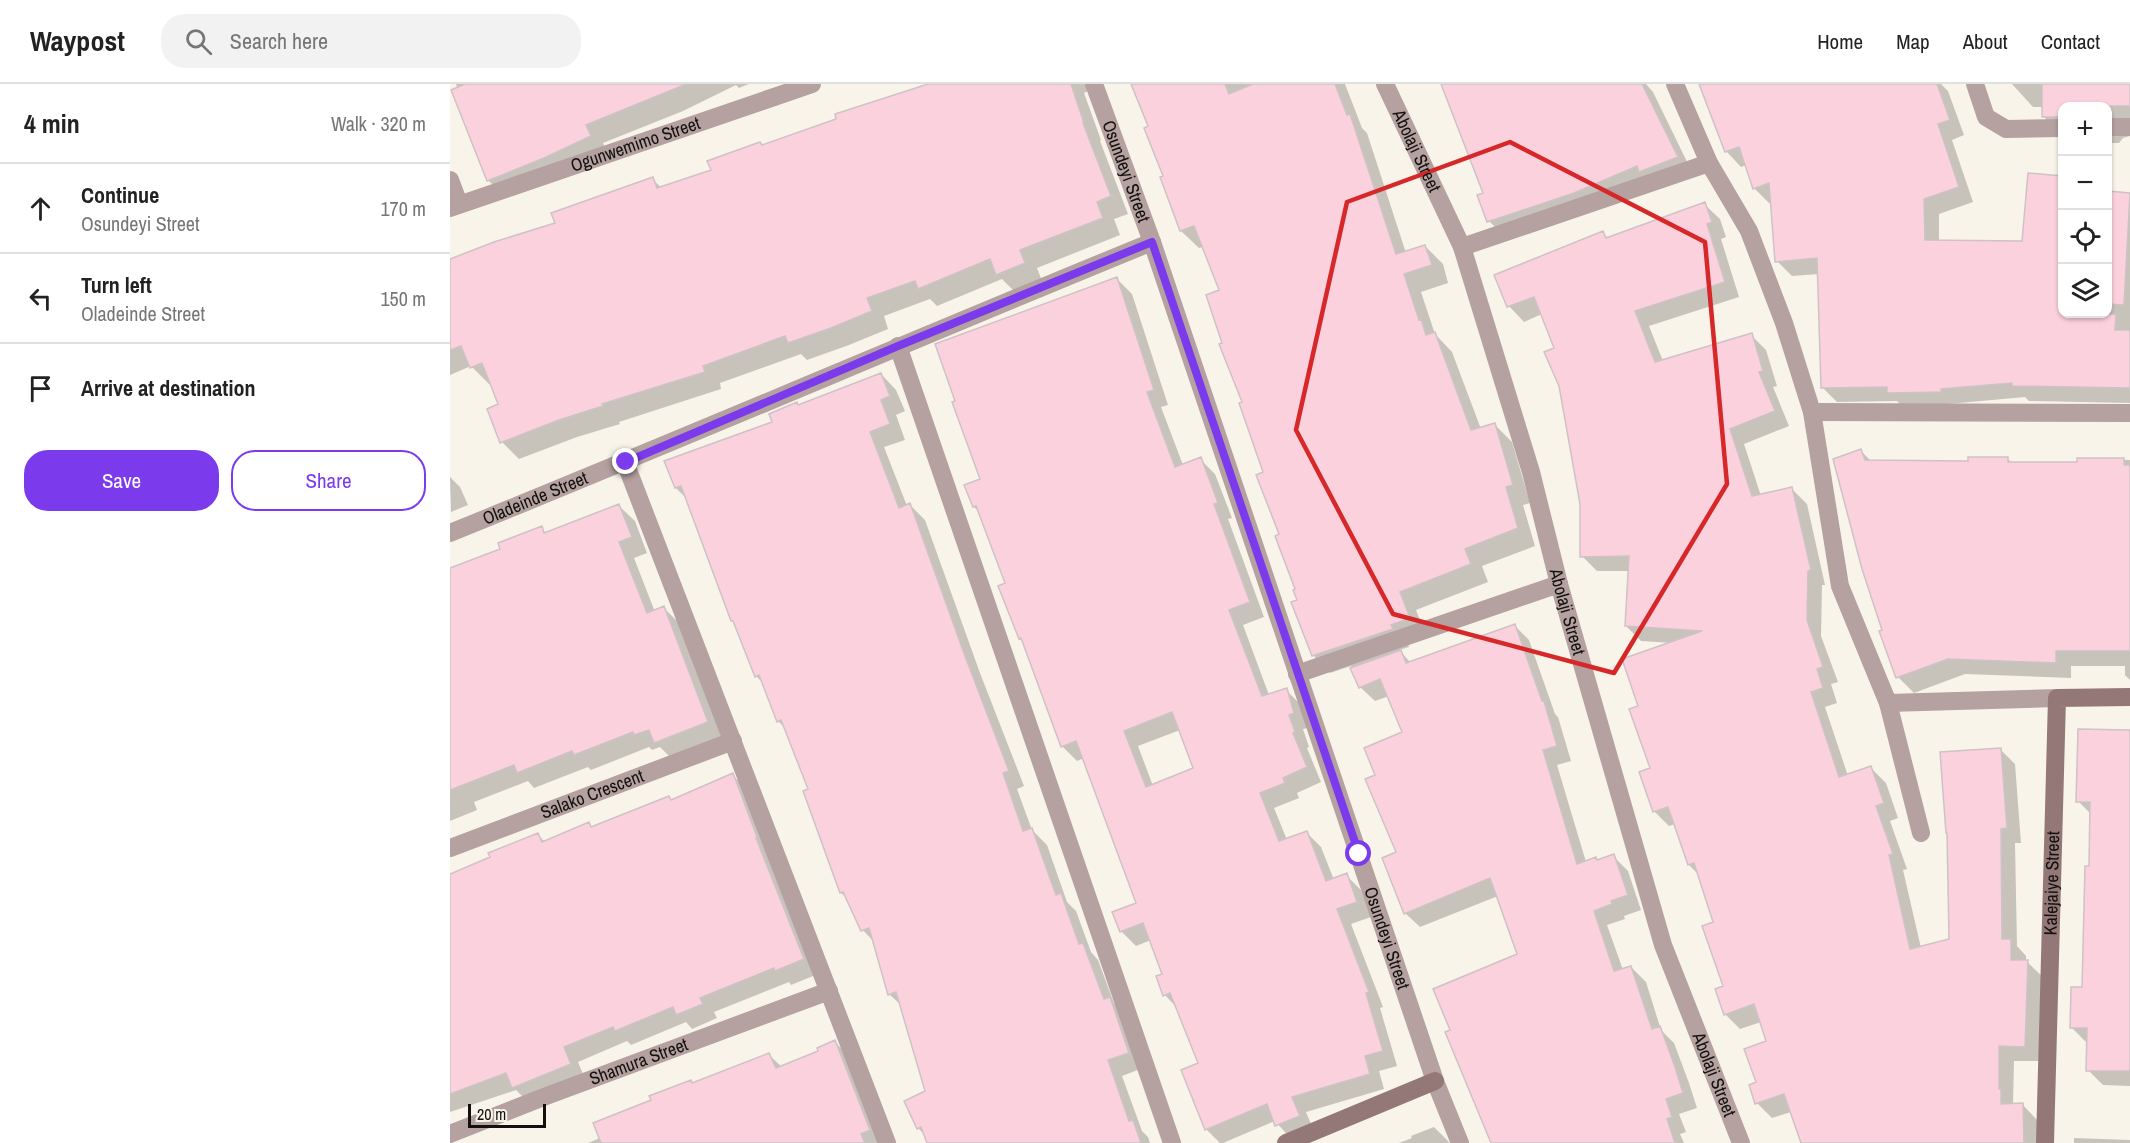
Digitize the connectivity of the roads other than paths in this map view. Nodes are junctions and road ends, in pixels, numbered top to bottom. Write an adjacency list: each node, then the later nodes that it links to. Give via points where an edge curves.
1 (812, 84): 11 (street, Ogunwemimo Street)
2 (1094, 84): 12 (street, Osundeyi Street)
3 (1385, 84): 13 (street, Abolaji Street)
4 (1675, 84): 9 (street)
5 (1975, 84): 8 (street, via 1986,117 2006,129)
6 (2112, 127): 7 (street)
7 (2130, 127)
8 (2058, 128)
9 (1709, 163): 13 (street); 15 (street, via 1749,231)
10 (450, 180): 11 (street)
11 (455, 206)
12 (1152, 242): 14 (street, Oladeinde Street); 20 (street, Osundeyi Street)
13 (1462, 247): 19 (street, Abolaji Street, via 1531,472)
14 (898, 346): 17 (street, Oladeinde Street); 31 (street)
15 (1812, 412): 16 (street); 23 (street, via 1840,586)
16 (2130, 413)
17 (626, 462): 18 (street, Oladeinde Street); 24 (street)
18 (450, 533)
19 (1559, 584): 20 (street); 34 (street, Abolaji Street, via 1663,945)
20 (1297, 675): 28 (street, Osundeyi Street)
21 (2130, 697): 22 (street)
22 (2057, 698): 23 (street); 35 (street, Kalejaiye Street)
23 (1888, 703): 25 (street)
24 (733, 741): 26 (street, Salako Crescent); 27 (street)
25 (1921, 833)
26 (450, 848)
27 (829, 991): 29 (street, Shamura Street); 30 (street)
28 (1435, 1081): 32 (street); 33 (street, Osundeyi Street)
29 (450, 1134)
30 (887, 1143)
31 (1172, 1143)
32 (1287, 1143)
33 (1460, 1143)
34 (1741, 1143)
35 (2045, 1143)

